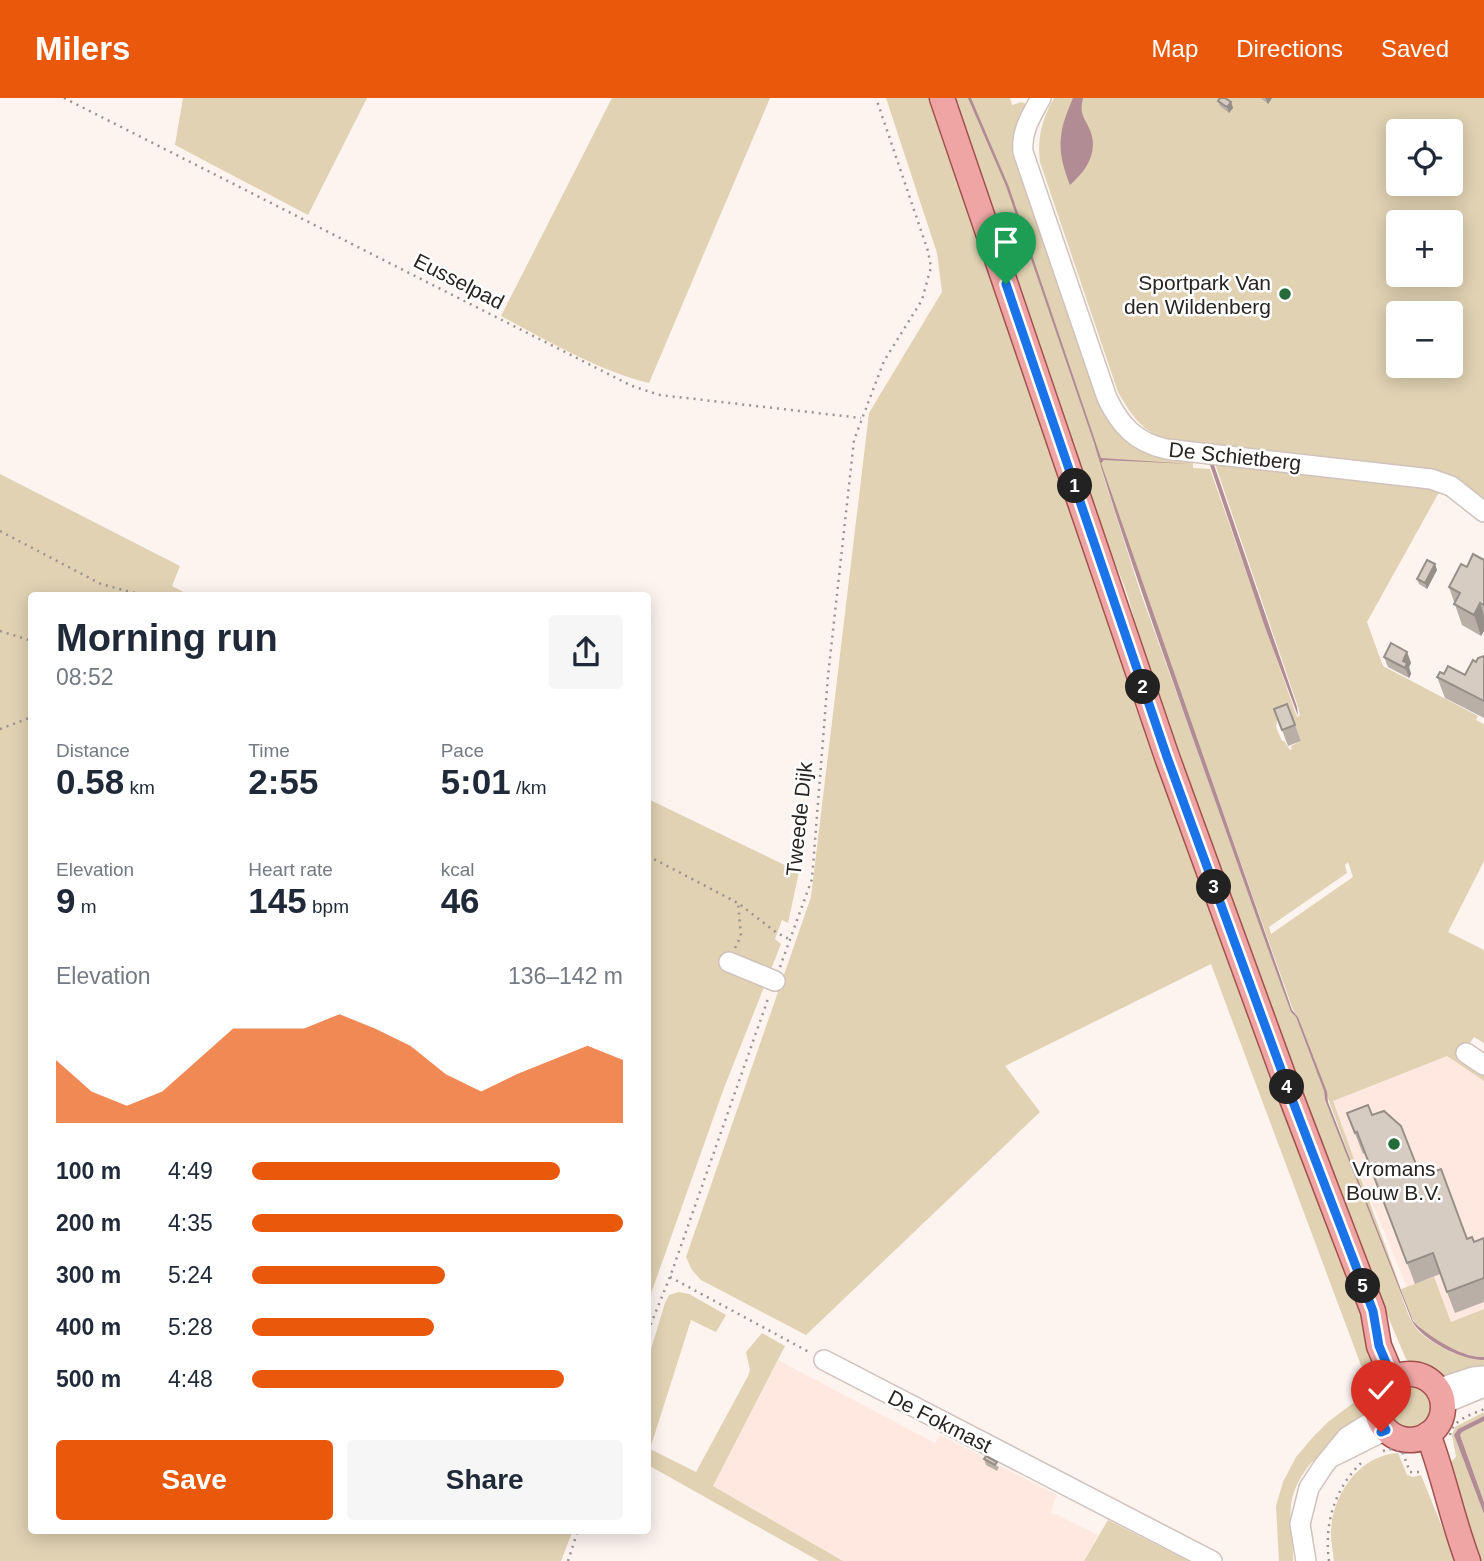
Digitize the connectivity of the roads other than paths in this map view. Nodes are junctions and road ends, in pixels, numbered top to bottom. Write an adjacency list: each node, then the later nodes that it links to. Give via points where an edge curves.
1 (942, 98): 10 (main road, via 1167,757 1373,1311 1392,1340)
2 (1041, 98): 3 (street, De Schietberg, via 1026,125 1023,152 1107,398 1128,432 1166,449 1431,479 1451,486)
3 (1484, 512)
4 (729, 962): 5 (street)
5 (775, 981)
6 (1466, 1053): 7 (street)
7 (1484, 1065)
8 (824, 1360): 16 (street, De Fokmast)
9 (1484, 1376): 12 (street)
10 (1400, 1377): 12 (main road, via 1421,1376); 13 (main road, via 1379,1396)
11 (1484, 1388): 12 (street)
12 (1440, 1396): 14 (main road, via 1438,1424)
13 (1381, 1433): 14 (main road, via 1398,1438); 17 (street, via 1346,1437 1317,1475 1300,1524)
14 (1431, 1437): 15 (main road); 15 (main road, via 1425,1470)
15 (1457, 1531): 18 (main road)
16 (1212, 1561)
17 (1306, 1561)
18 (1468, 1561)

